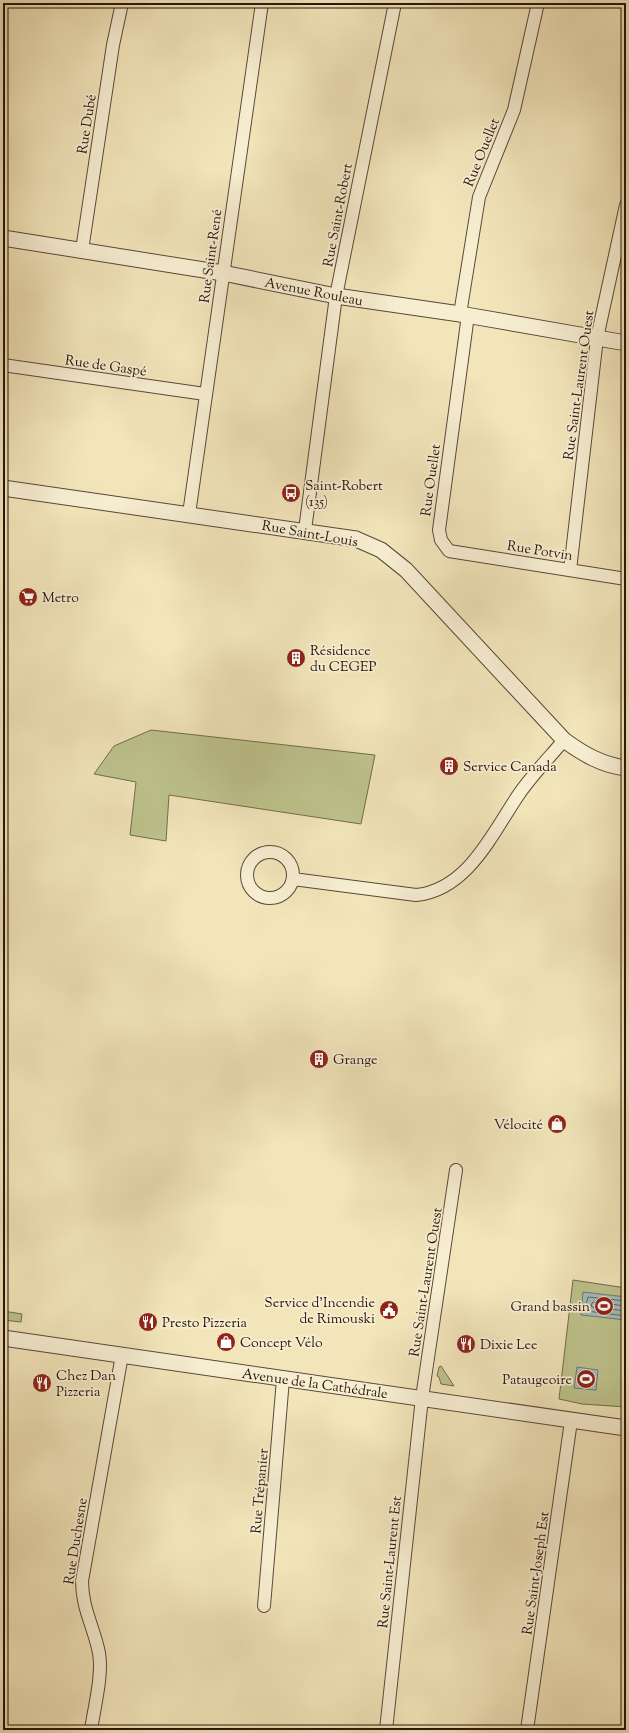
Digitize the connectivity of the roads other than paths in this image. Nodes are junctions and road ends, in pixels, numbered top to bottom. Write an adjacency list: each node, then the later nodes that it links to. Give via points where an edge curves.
1 (122, 3): 7 (street, Rue Dubé, via 113,45)
2 (262, 3): 8 (street, Rue Saint-René)
3 (395, 3): 9 (street, Rue Saint-Robert)
4 (538, 3): 10 (street, Rue Ouellet, via 514,110 479,197)
5 (626, 205): 11 (street, Rue Saint-Laurent Ouest)
6 (3, 238): 7 (street, Avenue Rouleau)
7 (82, 250): 8 (street, Avenue Rouleau)
8 (222, 273): 9 (street, Avenue Rouleau); 14 (street, Rue Saint-René)
9 (336, 296): 10 (street, Avenue Rouleau); 17 (street, Rue Saint-Robert)
10 (464, 315): 11 (street, Avenue Rouleau); 18 (street, Rue Ouellet, via 439,530 441,540)
11 (597, 338): 12 (street, Avenue Rouleau); 19 (street, Rue Saint-Laurent Ouest)
12 (626, 343)
13 (3, 365): 14 (street, Rue de Gaspé)
14 (205, 394): 16 (street, Rue Saint-René)
15 (3, 488): 16 (street, Rue Saint-Louis)
16 (188, 514): 17 (street, Rue Saint-Louis)
17 (305, 530): 21 (street, Rue Saint-Louis, via 356,539 380,550 406,570)
18 (449, 552): 19 (street, Rue Potvin)
19 (570, 570): 20 (street, Rue Potvin)
20 (626, 579)
21 (564, 740): 22 (street, Rue Saint-Louis, via 580,752); 23 (street, via 520,793 482,850 462,874 443,888 429,894 416,895)
22 (626, 768)
23 (293, 879)
24 (456, 1170): 28 (street, Rue Saint-Laurent Ouest)
25 (3, 1338): 26 (street, Avenue de la Cathédrale)
26 (122, 1355): 27 (street, Avenue de la Cathédrale); 32 (street, Rue Duchesne, via 82,1581 82,1598 99,1653 100,1666)
27 (283, 1379): 28 (street, Avenue de la Cathédrale); 31 (street, Rue Trépanier)
28 (422, 1398): 29 (street, Avenue de la Cathédrale); 33 (street, Rue Saint-Laurent Est)
29 (572, 1421): 30 (street, Avenue de la Cathédrale); 34 (street, Rue Saint-Joseph Est)
30 (626, 1428)
31 (264, 1606)
32 (91, 1730)
33 (386, 1730)
34 (527, 1730)

